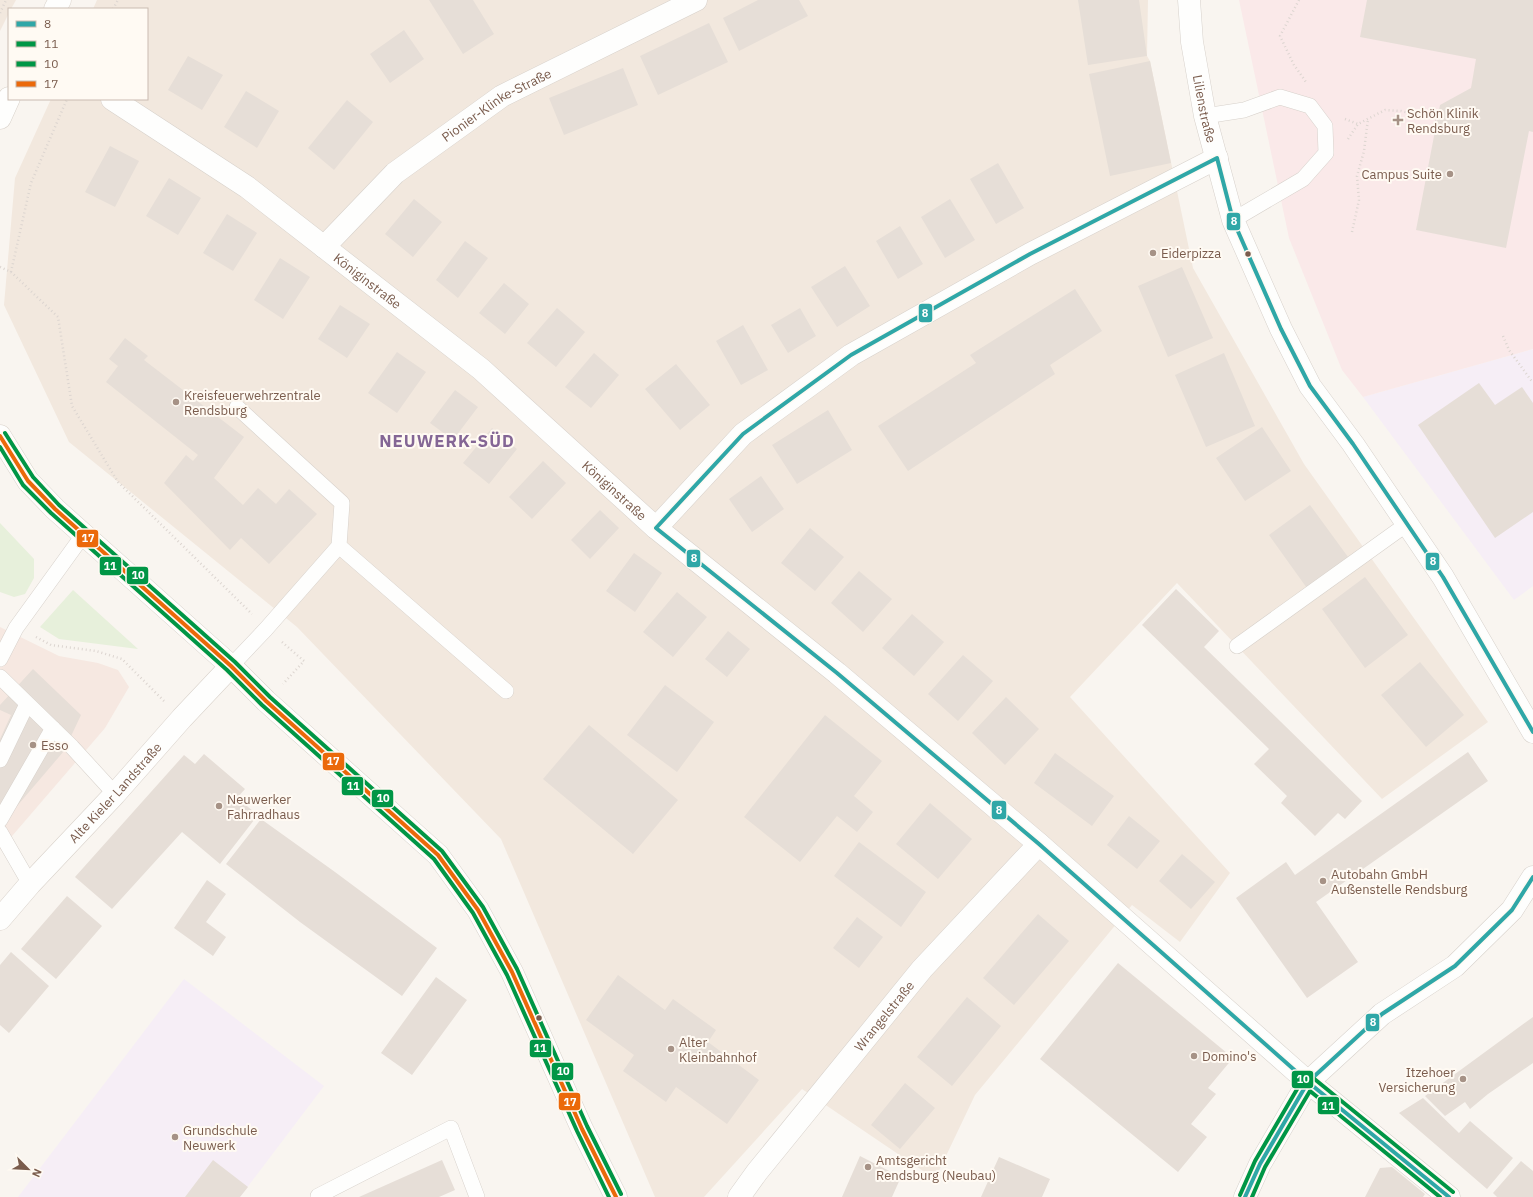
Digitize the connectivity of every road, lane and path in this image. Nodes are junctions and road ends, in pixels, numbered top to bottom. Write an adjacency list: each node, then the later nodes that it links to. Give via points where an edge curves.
1 (6, 0): 5 (path)
2 (696, 0): 18 (street, Pionier-Klinke-Straße, via 502,96 395,173)
3 (1189, 0): 10 (street, Lilienstraße, via 1192,42)
4 (1299, 0): 6 (path, via 1280,36 1294,65)
5 (0, 13)
6 (1310, 88)
7 (8, 100): 11 (street)
8 (67, 100): 20 (path, via 31,183)
9 (114, 100): 18 (street, Königinstraße, via 247,187)
10 (1205, 116): 15 (street, Lilienstraße); 16 (lane, via 1244,110 1280,96 1310,106 1324,126 1326,153 1303,179)
11 (0, 118)
12 (1344, 119): 14 (path)
13 (1368, 119): 17 (path, via 1364,151 1357,176 1359,200)
14 (1358, 124)
15 (1217, 158): 16 (street, Lilienstraße); 26 (street, via 1030,254 851,355 743,434)
16 (1233, 220): 25 (street, Lilienstraße, via 1281,329 1310,386)
17 (1352, 232)
18 (324, 247): 26 (street, Königinstraße, via 481,369)
19 (0, 267): 20 (path)
20 (11, 272): 30 (path, via 58,317 72,406 118,482)
21 (1503, 336): 22 (path, via 1509,350)
22 (1533, 383)
23 (237, 407): 28 (lane, via 342,503)
24 (0, 436): 27 (street, via 28,481)
25 (1407, 524): 31 (lane); 40 (street, Lilienstraße, via 1443,577)
26 (656, 528): 45 (street, Königinstraße, via 838,674)
27 (84, 534): 29 (lane); 33 (street)
28 (338, 546): 30 (lane); 35 (lane)
29 (16, 628): 32 (lane); 38 (path, via 51,645 96,651 122,660)
30 (266, 629): 33 (lane); 36 (path, via 304,661)
31 (1237, 646)
32 (0, 659)
33 (231, 666): 36 (street); 38 (street, Alte Kieler Landstraße)
34 (0, 678): 37 (lane)
35 (506, 691)
36 (266, 701): 52 (street, via 438,855 478,910 512,972 582,1129)
37 (27, 704): 39 (lane); 41 (lane)
38 (182, 718): 42 (street, Alte Kieler Landstraße)
39 (53, 728): 42 (lane); 43 (lane)
40 (1533, 732)
41 (0, 760)
42 (115, 794): 47 (street, Alte Kieler Landstraße)
43 (0, 820)
44 (0, 832): 47 (lane)
45 (1039, 844): 49 (street, Königinstraße); 53 (street, Wrangelstraße, via 922,969)
46 (1533, 877): 49 (street, via 1512,910 1455,966 1382,1014)
47 (30, 884): 48 (street, Alte Kieler Landstraße)
48 (0, 919)
49 (1308, 1082): 54 (street, via 1260,1164); 55 (street, Königinstraße)
50 (319, 1197): 51 (lane, via 451,1128)
51 (477, 1197)
52 (616, 1197)
53 (739, 1197)
54 (1246, 1197)
55 (1449, 1197)

